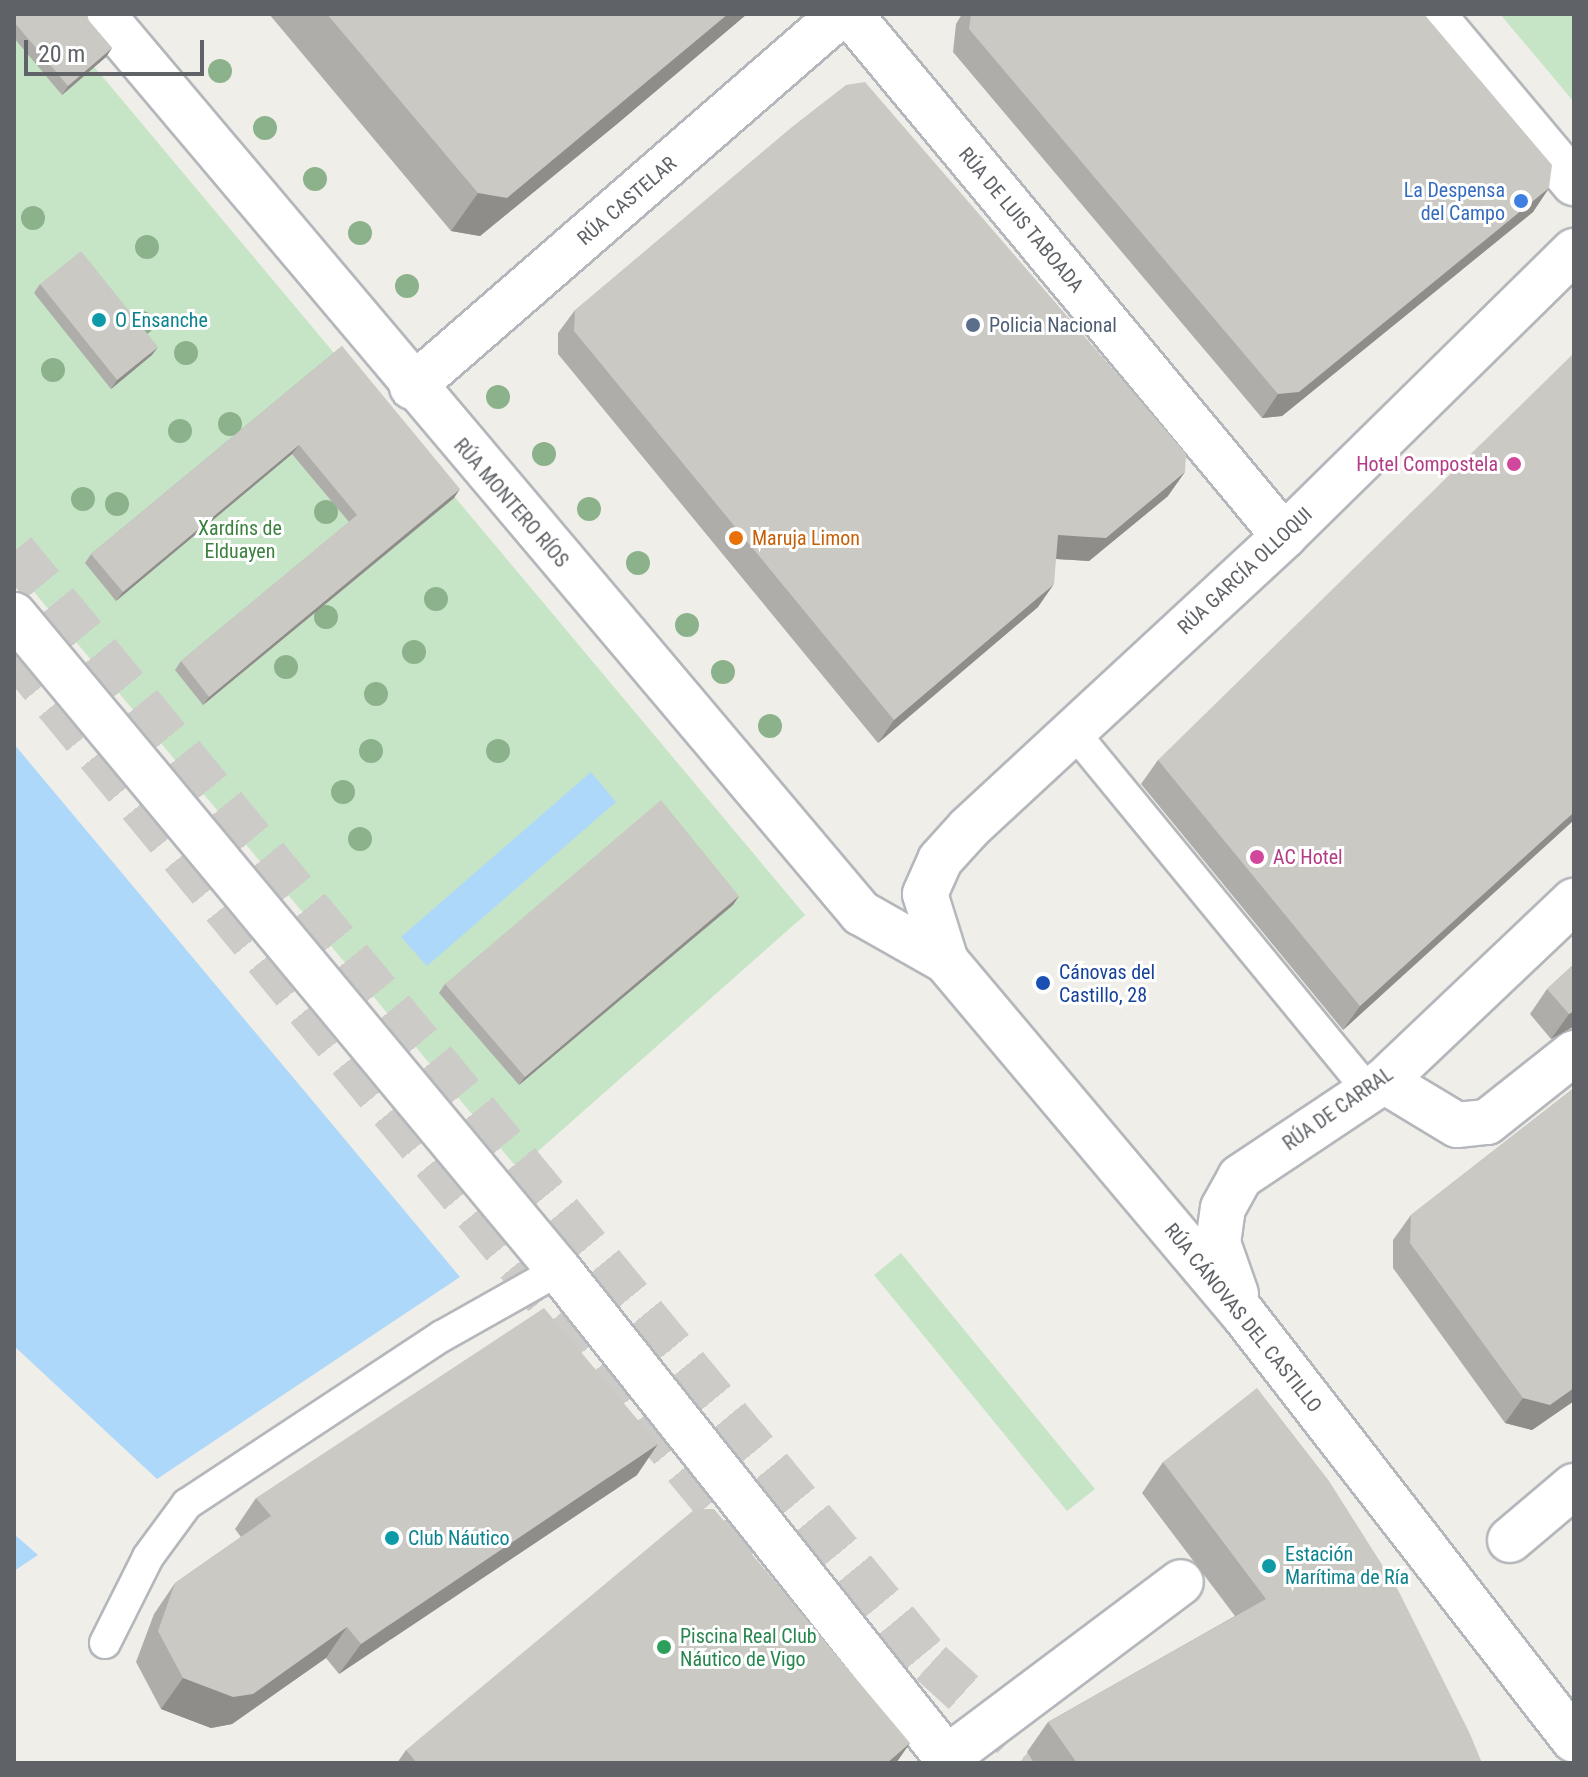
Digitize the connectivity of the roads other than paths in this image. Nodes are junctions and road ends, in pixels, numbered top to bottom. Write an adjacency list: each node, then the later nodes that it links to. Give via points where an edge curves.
1 (102, 14): 7 (street, RÚA MONTERO RÍOS)
2 (841, 14): 7 (street, RÚA CASTELAR)
3 (850, 14): 8 (street, RÚA DE LUIS TABOADA)
4 (1432, 14): 5 (street)
5 (1574, 183)
6 (1574, 251): 8 (street, RÚA GARCÍA OLLOQUI)
7 (412, 387): 13 (street, RÚA MONTERO RÍOS, via 861,913)
8 (1284, 536): 10 (street, RÚA GARCÍA OLLOQUI)
9 (14, 615): 16 (street)
10 (1073, 731): 11 (street, RÚA GARCÍA OLLOQUI, via 959,839); 15 (lane)
11 (925, 894): 13 (street, RÚA CÁNOVAS DEL CASTILLO)
12 (1574, 901): 15 (street, RÚA DE CARRAL)
13 (946, 961): 17 (street, RÚA CÁNOVAS DEL CASTILLO)
14 (1574, 1053): 15 (street, via 1487,1122 1457,1125)
15 (1376, 1086): 17 (street, RÚA DE CARRAL, via 1240,1177 1223,1208 1218,1243)
16 (559, 1270): 21 (lane, via 442,1336 187,1504 148,1557); 23 (street)
17 (1244, 1315): 22 (street, RÚA CÁNOVAS DEL CASTILLO)
18 (1574, 1486): 19 (street)
19 (1510, 1540)
20 (1181, 1582): 23 (street)
21 (105, 1643)
22 (1574, 1740)
23 (949, 1760)

